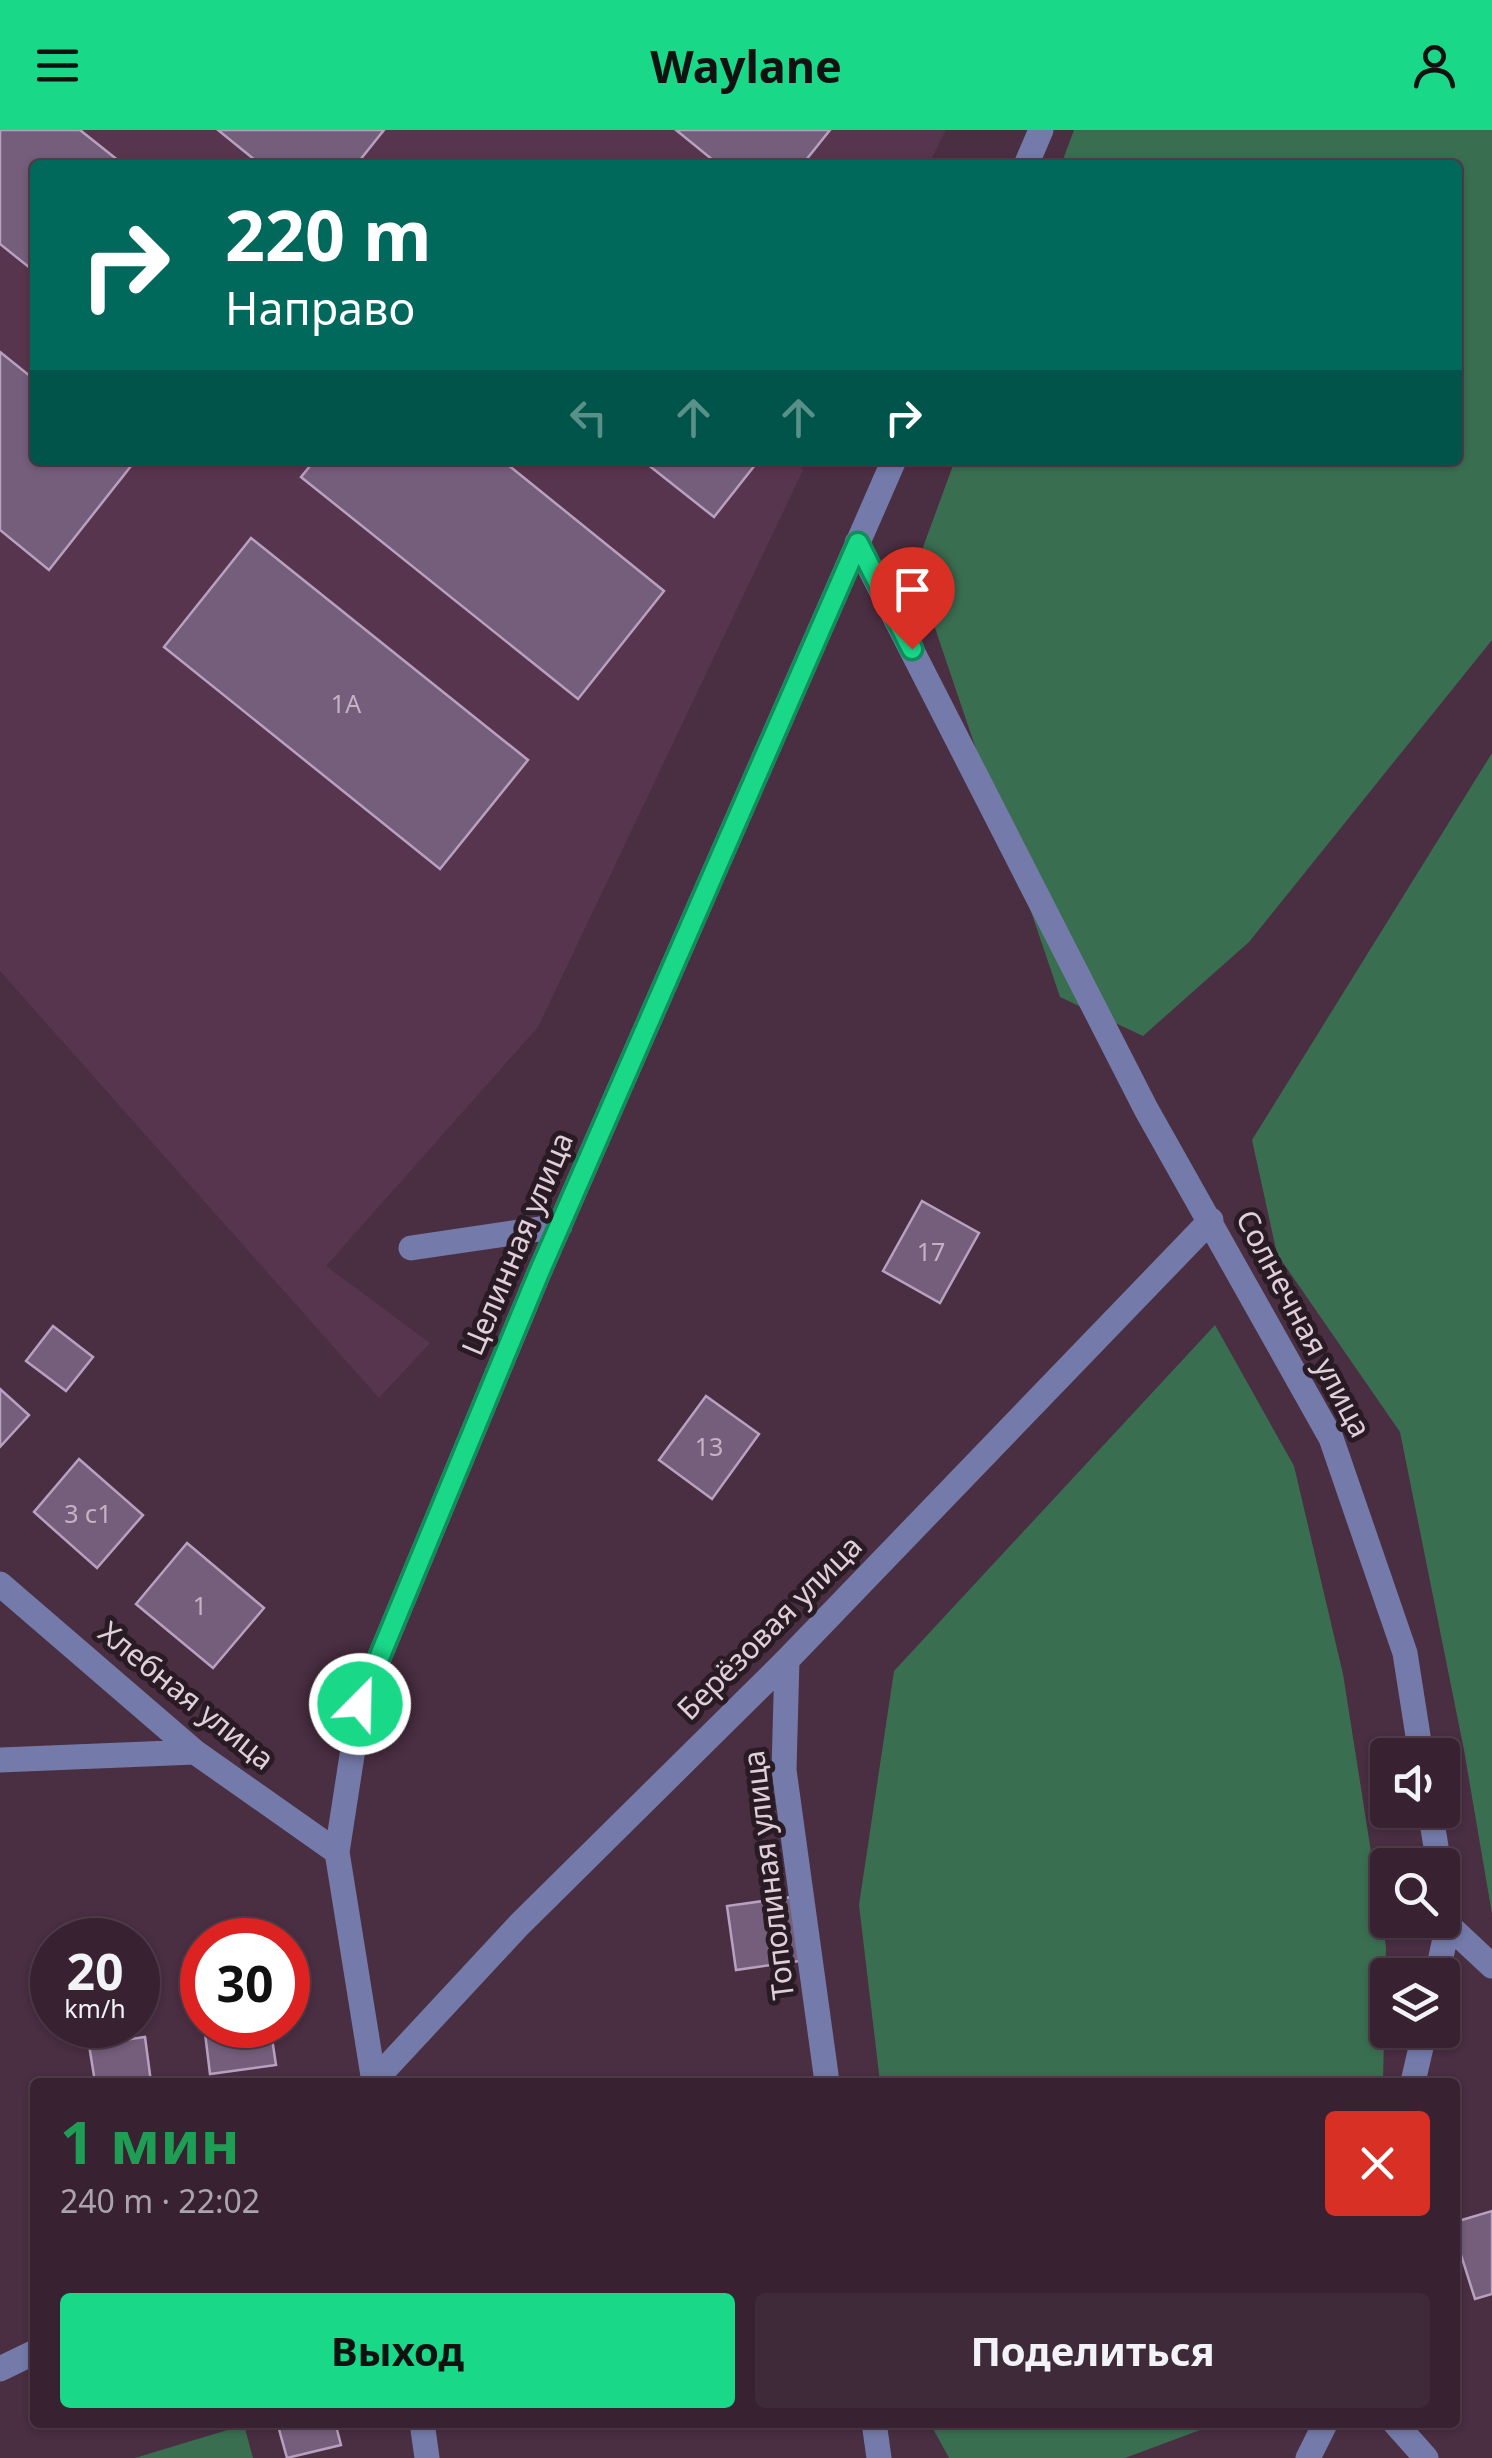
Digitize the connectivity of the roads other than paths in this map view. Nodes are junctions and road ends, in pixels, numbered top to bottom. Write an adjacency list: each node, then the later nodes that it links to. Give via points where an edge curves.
1 (1041, 130): 2 (street)
2 (1028, 160)
3 (892, 465): 4 (street, Целинная улица)
4 (858, 543): 5 (street, Солнечная улица, via 1146,1109); 6 (street, Целинная улица)
5 (1212, 1220): 9 (street, Берёзовая улица); 10 (street, Солнечная улица, via 1331,1438 1405,1653)
6 (560, 1226): 7 (street); 13 (street, Целинная улица, via 360,1704)
7 (411, 1248)
8 (0, 1584): 11 (street, Хлебная улица)
9 (787, 1660): 18 (street, Берёзовая улица, via 518,1924); 19 (street, Тополиная улица, via 784,1770)
10 (1419, 1738)
11 (195, 1752): 12 (street); 13 (street, Хлебная улица)
12 (0, 1760)
13 (337, 1852): 17 (street, Целинная улица)
14 (1460, 1936): 15 (street)
15 (1492, 1966)
16 (1420, 2048): 20 (street)
17 (373, 2078)
18 (378, 2078)
19 (826, 2078)
20 (1413, 2078)
21 (30, 2354): 22 (street)
22 (0, 2369)
23 (423, 2428): 27 (street)
24 (875, 2428): 28 (street)
25 (1323, 2428): 29 (street)
26 (1399, 2428): 30 (street)
27 (427, 2458)
28 (879, 2458)
29 (1308, 2458)
30 (1426, 2458)

